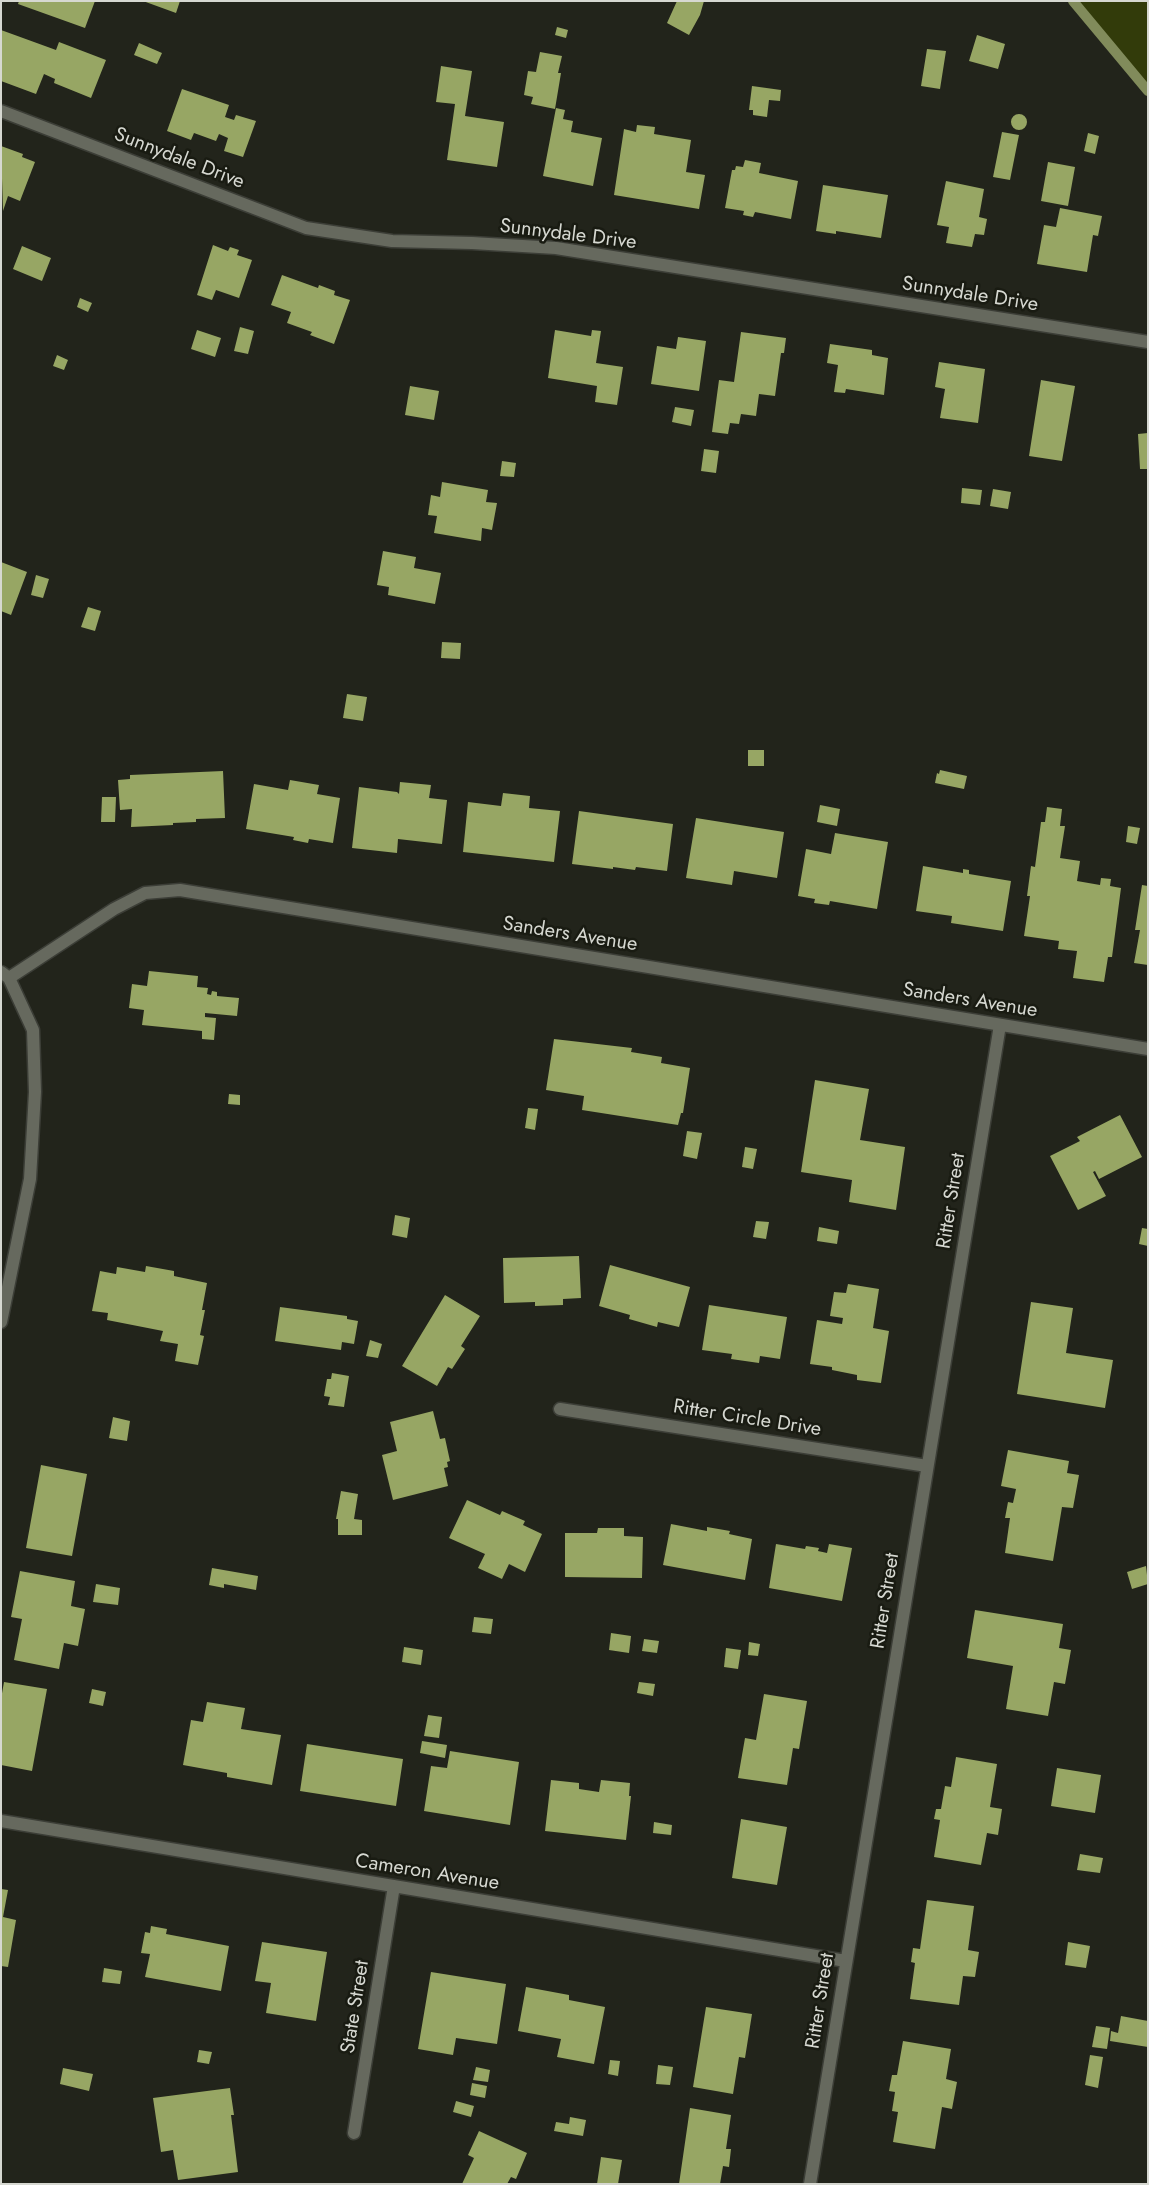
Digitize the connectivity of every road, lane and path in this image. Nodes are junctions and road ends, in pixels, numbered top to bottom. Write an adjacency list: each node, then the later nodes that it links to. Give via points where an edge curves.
1 (1, 111): 2 (street, Sunnydale Drive, via 306,228 392,241 556,248)
2 (1148, 342)
3 (5, 975): 4 (street, Sanders Avenue, via 144,893 180,890); 6 (street, via 33,1030 35,1092 30,1179)
4 (1000, 1024): 5 (street, Sanders Avenue); 8 (street, Ritter Street)
5 (1148, 1048)
6 (1, 1322)
7 (560, 1409): 8 (street, Ritter Circle Drive)
8 (927, 1466): 11 (street, Ritter Street)
9 (1, 1822): 10 (street, Cameron Avenue)
10 (394, 1886): 11 (street, Cameron Avenue); 12 (street, State Street)
11 (846, 1961): 13 (street, Ritter Street)
12 (354, 2133)
13 (810, 2184)

